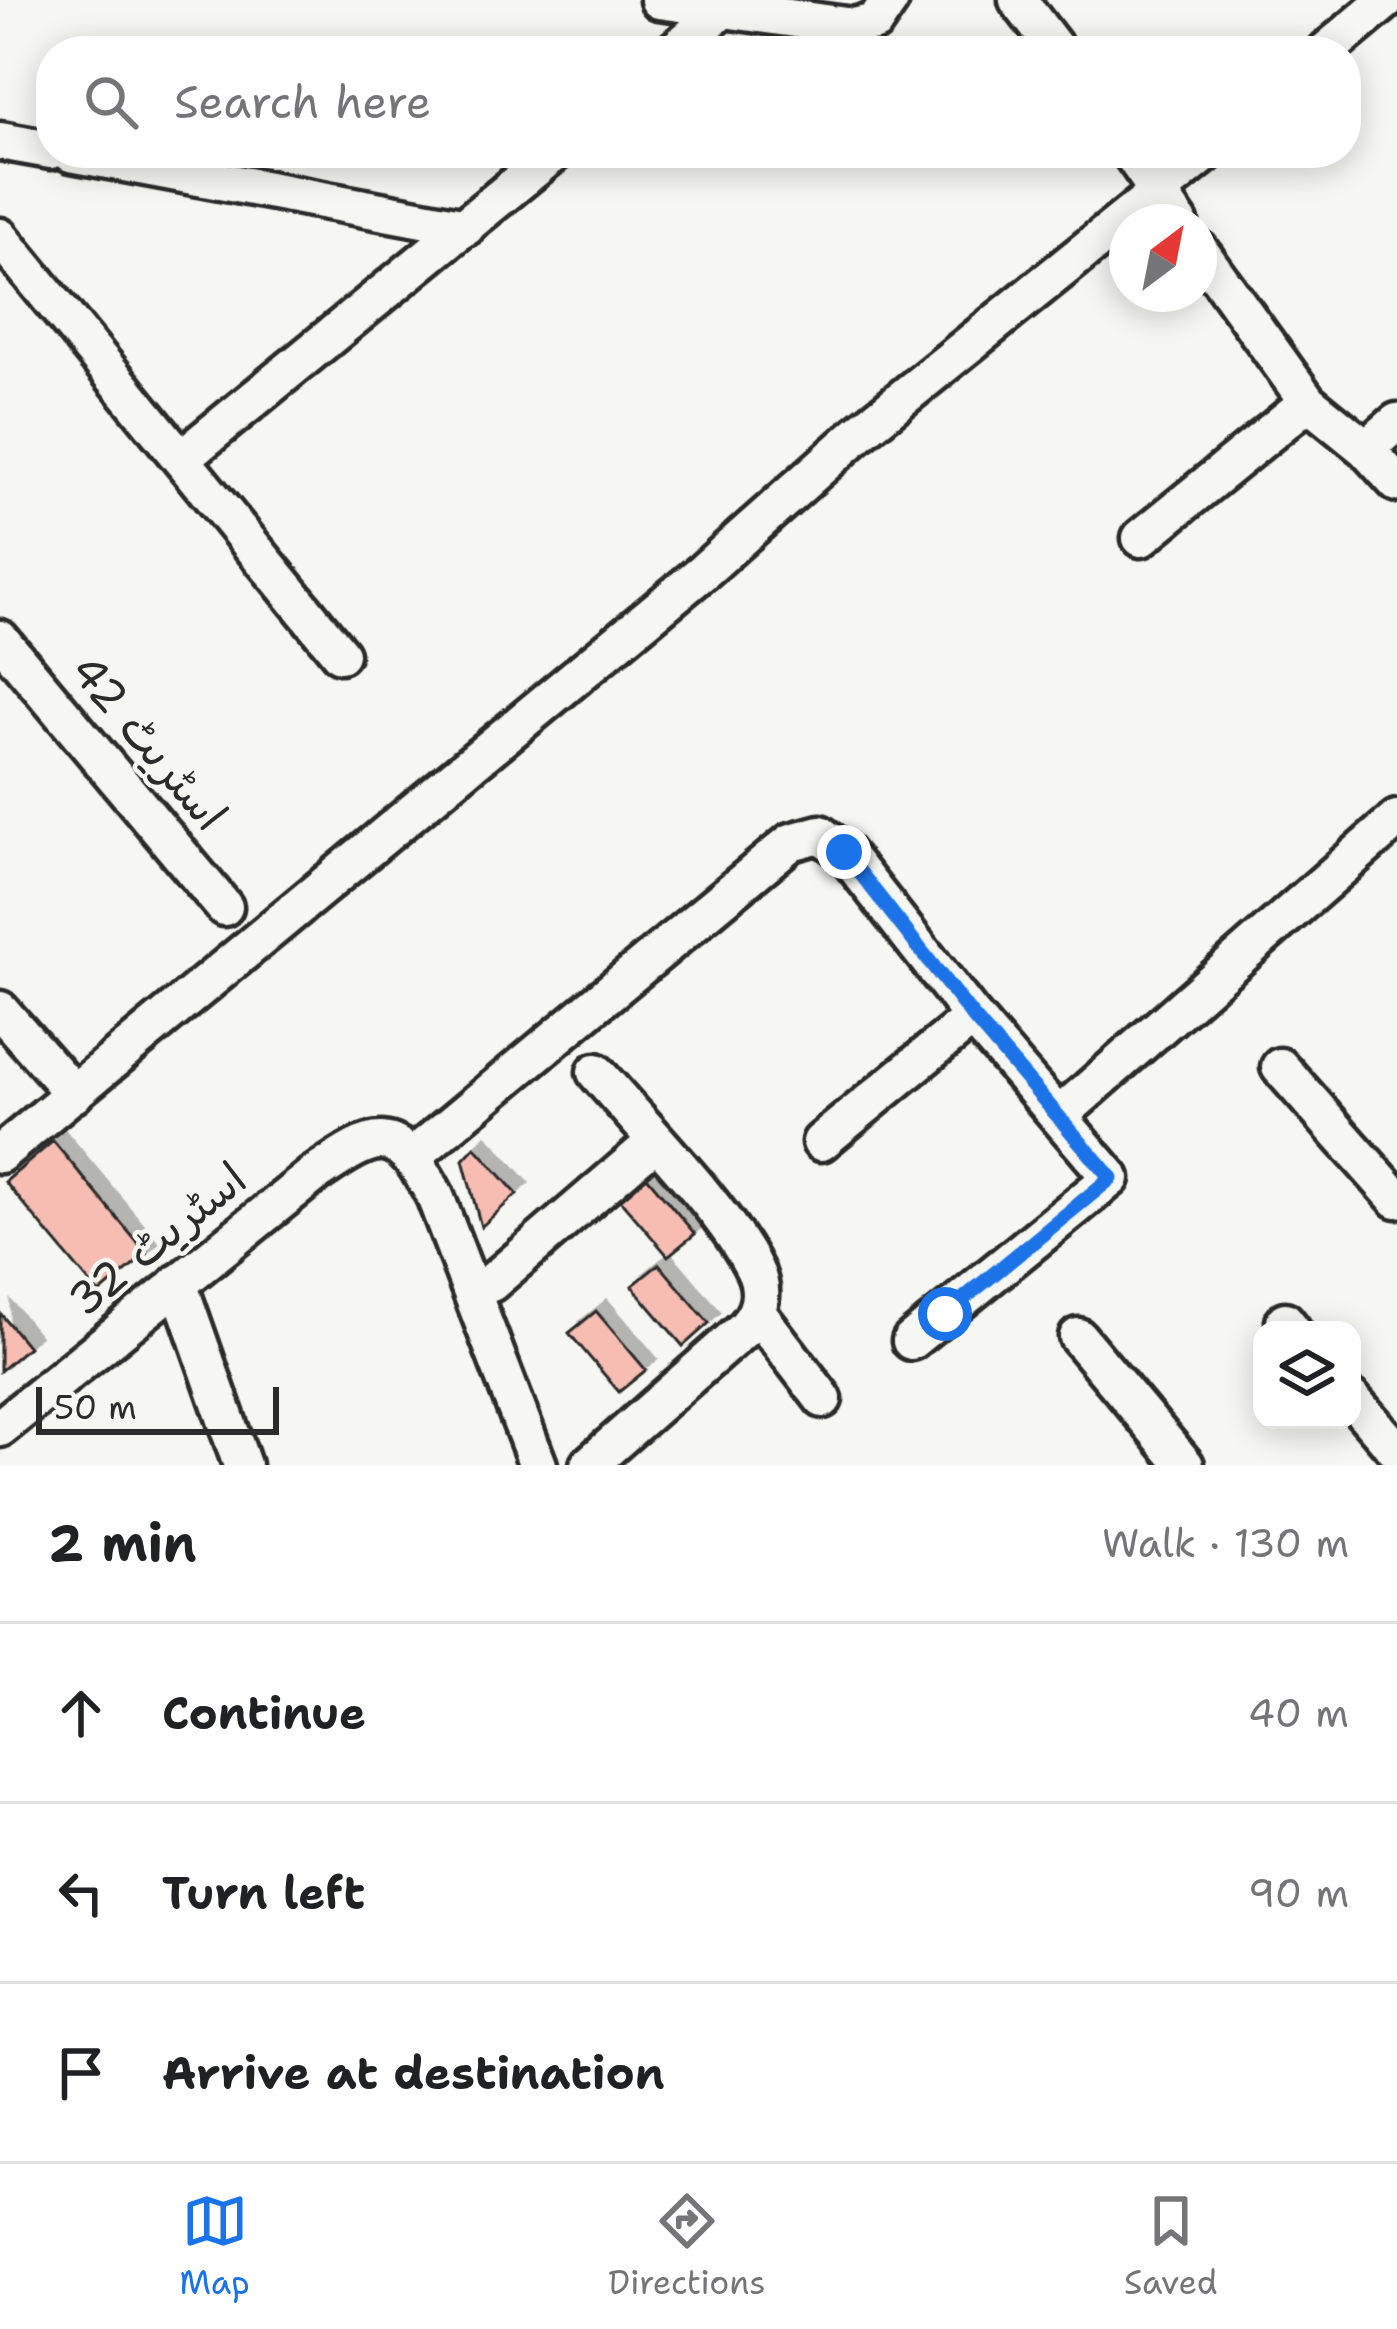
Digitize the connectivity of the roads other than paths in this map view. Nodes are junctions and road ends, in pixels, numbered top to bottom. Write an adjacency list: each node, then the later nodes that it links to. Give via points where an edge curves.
1 (659, 0): 5 (street)
2 (890, 0): 5 (street, via 875,22 854,27)
3 (1018, 0): 7 (street)
4 (1387, 0): 8 (street)
5 (721, 11): 6 (street)
6 (692, 36)
7 (1046, 36)
8 (1344, 36)
9 (0, 141): 10 (street)
10 (36, 147)
11 (150, 168): 17 (street)
12 (536, 168): 17 (street)
13 (1141, 168): 15 (street)
14 (1196, 168): 16 (street)
15 (1166, 204)
16 (1172, 204)
17 (466, 227): 24 (street)
18 (0, 237): 24 (street)
19 (1109, 252): 35 (street, via 859,434)
20 (1217, 275): 21 (street)
21 (1309, 403): 23 (street); 26 (street)
22 (1397, 422): 23 (street)
23 (1366, 449): 25 (street)
24 (182, 458): 28 (street)
25 (1397, 483)
26 (1141, 538)
27 (0, 639): 30 (street, اسٹریٹ 42)
28 (340, 653)
29 (1391, 835): 36 (street)
30 (224, 907)
31 (0, 1010): 35 (street)
32 (973, 1017): 36 (street); 38 (street); 39 (street, اسٹریٹ 32, via 844,852 820,834 807,835)
33 (1280, 1067): 41 (street)
34 (596, 1072): 37 (street)
35 (74, 1094): 40 (street)
36 (1061, 1114): 46 (street, via 1111,1178)
37 (655, 1142): 43 (street); 44 (street, via 754,1269)
38 (821, 1142)
39 (397, 1148): 42 (street, اسٹریٹ 32, via 366,1140); 43 (street)
40 (0, 1154)
41 (1397, 1199)
42 (178, 1283): 49 (street, اسٹریٹ 32); 51 (street)
43 (473, 1290): 52 (street)
44 (758, 1314): 47 (street); 53 (street)
45 (1078, 1337): 54 (street)
46 (911, 1341)
47 (823, 1399)
48 (1361, 1409): 50 (street)
49 (0, 1428)
50 (1397, 1451)
51 (242, 1465)
52 (538, 1465)
53 (589, 1465)
54 (1185, 1465)

